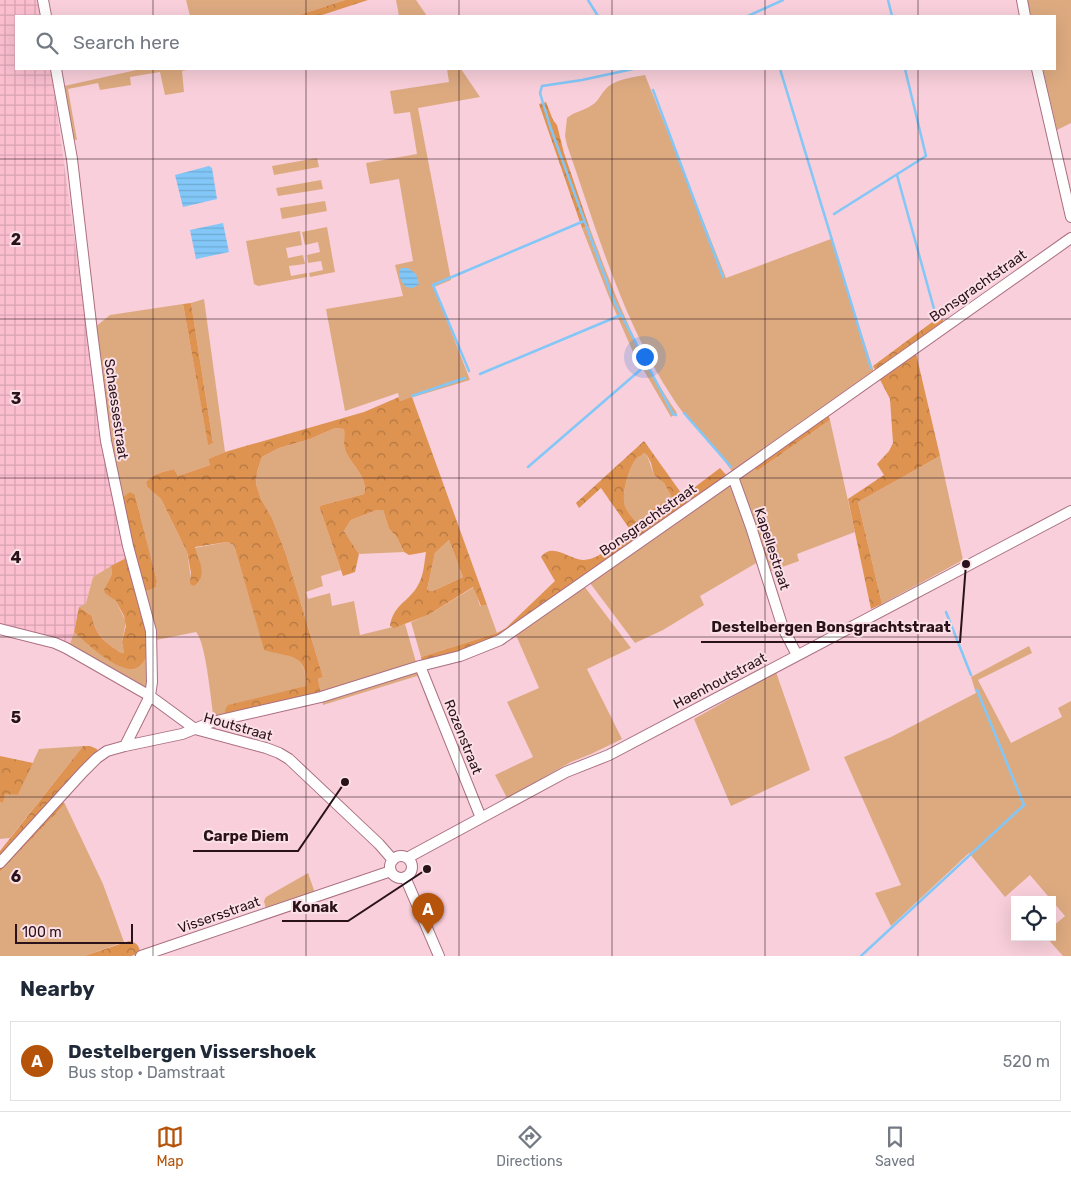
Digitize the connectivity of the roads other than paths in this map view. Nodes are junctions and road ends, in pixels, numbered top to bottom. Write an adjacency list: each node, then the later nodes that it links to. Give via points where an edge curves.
1 (43, 0): 3 (street)
2 (1022, 0): 4 (street)
3 (46, 15)
4 (1025, 15)
5 (56, 70): 14 (street, Schaessestraat, via 72,159 106,441 128,546 151,631)
6 (1037, 70): 7 (street)
7 (1071, 217)
8 (1071, 238): 9 (street, Bonsgrachtstraat)
9 (733, 477): 12 (street, Kapellestraat, via 783,628); 13 (street, Bonsgrachtstraat, via 500,640 460,656)
10 (1071, 511): 12 (street, Haenhoutstraat)
11 (0, 629): 14 (street, Houtstraat, via 55,643)
12 (797, 655): 17 (street, Haenhoutstraat, via 609,755 573,769)
13 (420, 666): 15 (street, Bonsgrachtstraat, via 321,697 212,722); 17 (street, Rozenstraat)
14 (150, 696): 15 (street, Houtstraat); 16 (street, Schaessestraat)
15 (195, 729): 16 (street); 19 (street, Houtstraat, via 279,753)
16 (125, 746): 20 (street, via 97,758)
17 (481, 818): 18 (street, Haenhoutstraat)
18 (407, 858): 19 (street, via 400,856); 22 (street, via 412,867)
19 (393, 860): 21 (street)
20 (0, 863)
21 (391, 871): 22 (street, via 397,877); 23 (street, Vissersstraat)
22 (405, 876): 24 (street)
23 (141, 956)
24 (439, 956)

